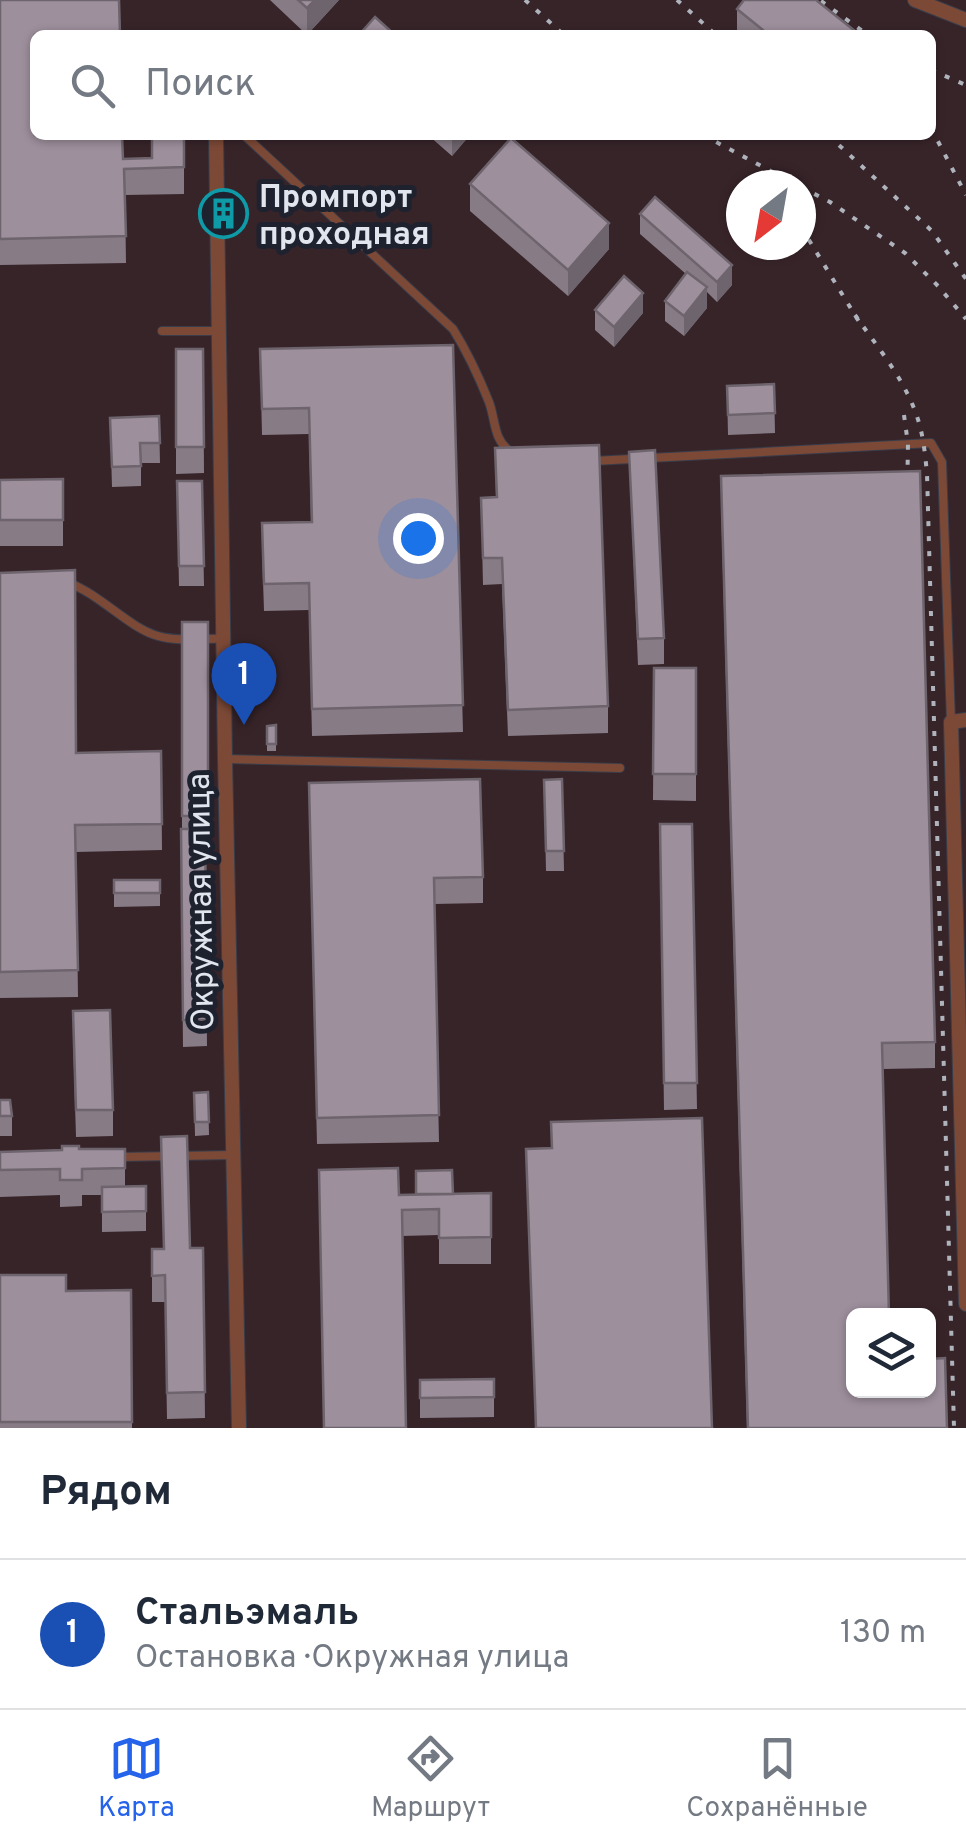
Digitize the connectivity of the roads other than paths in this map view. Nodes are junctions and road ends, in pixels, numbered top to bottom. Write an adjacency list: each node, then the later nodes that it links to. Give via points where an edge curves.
1 (915, 0): 2 (street)
2 (966, 20)
3 (216, 140): 6 (street, Окружная улица)
4 (249, 140): 7 (lane, via 453,329 491,408 494,430)
5 (162, 331): 6 (lane)
6 (218, 331): 10 (street, Окружная улица)
7 (516, 456)
8 (580, 461): 11 (lane, via 931,443 942,462)
9 (53, 582): 10 (lane, via 71,583 106,602 145,632)
10 (223, 638): 12 (street, Окружная улица)
11 (959, 721): 16 (street)
12 (225, 759): 13 (lane); 14 (street, Окружная улица)
13 (620, 768)
14 (232, 1155): 15 (lane); 17 (street, Окружная улица)
15 (116, 1157)
16 (966, 1304)
17 (239, 1428)

